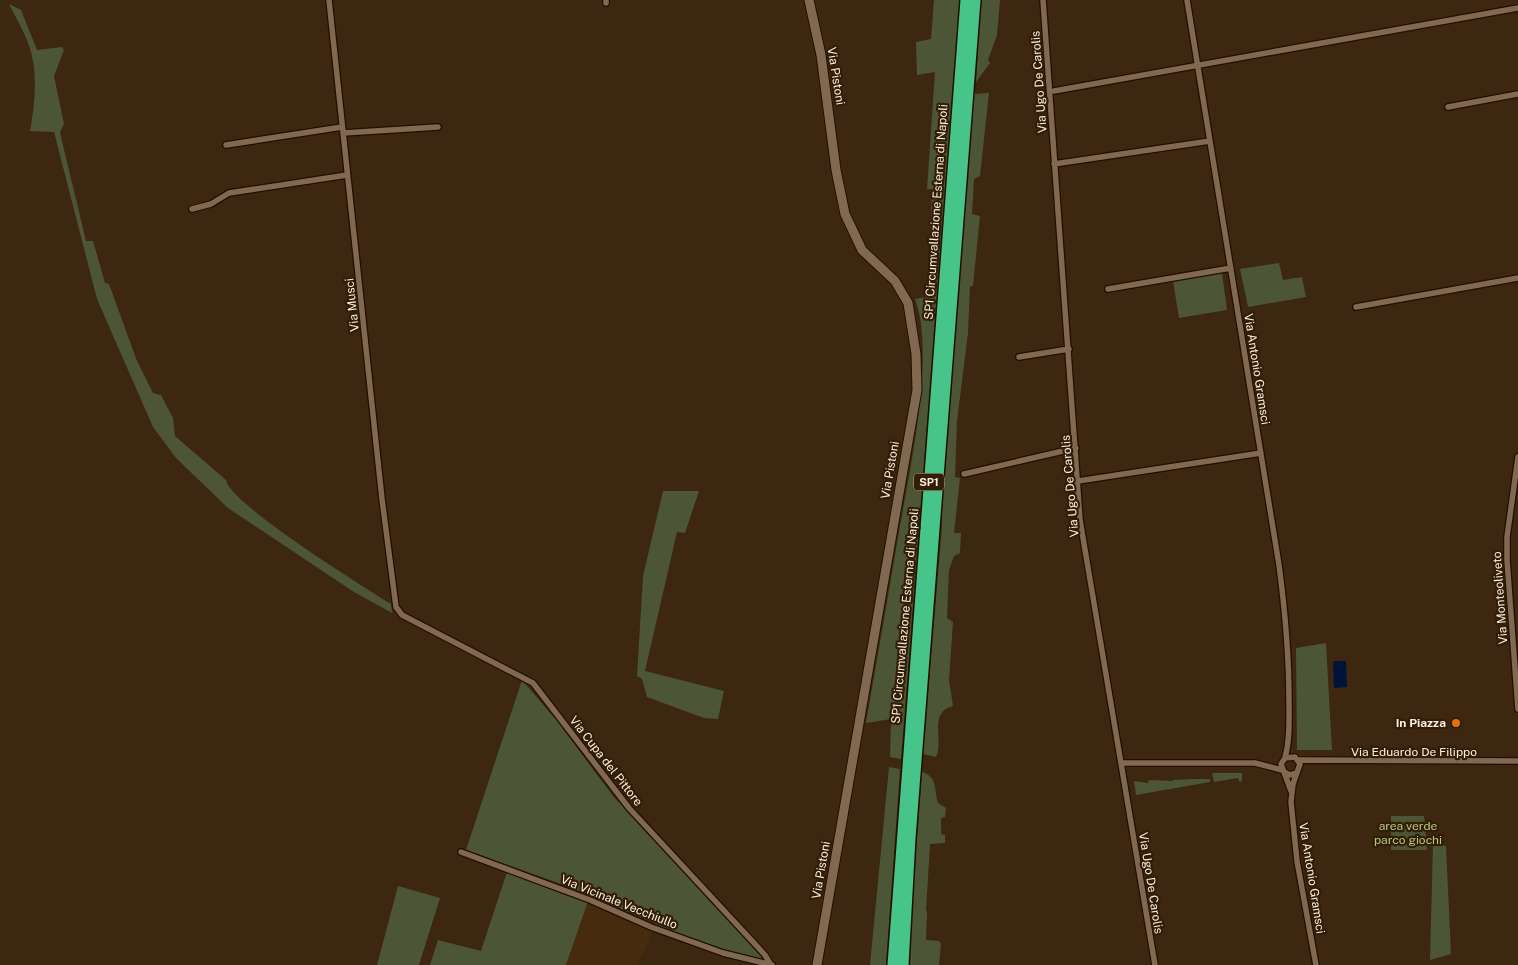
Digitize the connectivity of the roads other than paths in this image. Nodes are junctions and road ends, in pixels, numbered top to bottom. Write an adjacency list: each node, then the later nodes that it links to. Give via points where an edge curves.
1 (329, 0): 13 (street, Via Musci)
2 (809, 0): 46 (street, Via Pistoni, via 821,55 845,214 862,250 895,280 908,303 916,354 916,390)
3 (966, 0): 47 (highway, SP1 Circumvallazione Esterna di Napoli / SP1)
4 (975, 0): 48 (highway, SP1 Circumvallazione Esterna di Napoli / SP1)
5 (1043, 0): 16 (street, Via Ugo De Carolis)
6 (1187, 0): 8 (street, Via Antonio Gramsci)
7 (1518, 8): 8 (street)
8 (1198, 64): 9 (street); 14 (street, Via Antonio Gramsci)
9 (1054, 91)
10 (1518, 94): 11 (street)
11 (1448, 107)
12 (438, 127): 13 (street)
13 (343, 130): 15 (street); 17 (street, Via Musci)
14 (1210, 141): 16 (street); 19 (street, Via Antonio Gramsci)
15 (226, 145)
16 (1054, 164): 23 (street, Via Ugo De Carolis)
17 (348, 175): 18 (street, via 229,193 211,204); 30 (street, Via Musci)
18 (192, 209)
19 (1231, 268): 21 (street); 26 (street, Via Antonio Gramsci)
20 (1518, 278): 22 (street)
21 (1108, 289)
22 (1356, 306)
23 (1069, 348): 24 (street); 25 (street, Via Ugo De Carolis)
24 (1019, 357)
25 (1076, 448): 28 (street); 29 (street, Via Ugo De Carolis)
26 (1261, 453): 29 (street); 34 (street, Via Antonio Gramsci, via 1286,614)
27 (1518, 456): 31 (street, Via Monteoliveto, via 1507,537 1508,584)
28 (964, 474)
29 (1078, 481): 39 (street, Via Ugo De Carolis, via 1080,520)
30 (396, 607): 45 (street, Via Cupa del Pittore, via 402,615 517,672 532,683 630,808)
31 (1515, 633): 32 (street, Via Monteoliveto)
32 (1518, 694): 33 (street, Via Monteoliveto)
33 (1518, 709)
34 (1289, 743): 35 (street, Via Antonio Gramsci); 36 (street, Via Antonio Gramsci)
35 (1297, 759): 36 (street, Via Eduardo De Filippo); 38 (street, Via Eduardo De Filippo); 41 (street, Via Antonio Gramsci)
36 (1284, 760): 40 (street); 42 (street, Via Antonio Gramsci)
37 (1518, 761): 38 (street, Via Eduardo De Filippo)
38 (1310, 762): 41 (street, Via Eduardo De Filippo)
39 (1121, 763): 40 (street, via 1255,762); 49 (street, Via Ugo De Carolis)
40 (1269, 765): 42 (street)
41 (1298, 770): 42 (street, via 1290,775); 43 (street, Via Antonio Gramsci)
42 (1283, 771): 43 (street, Via Antonio Gramsci)
43 (1291, 793): 50 (street, Via Antonio Gramsci, via 1297,862)
44 (462, 852): 45 (street, Via Vicinale Vecchiullo, via 723,953)
45 (772, 965)
46 (817, 965)
47 (893, 965)
48 (903, 965)
49 (1155, 965)
50 (1316, 965)

